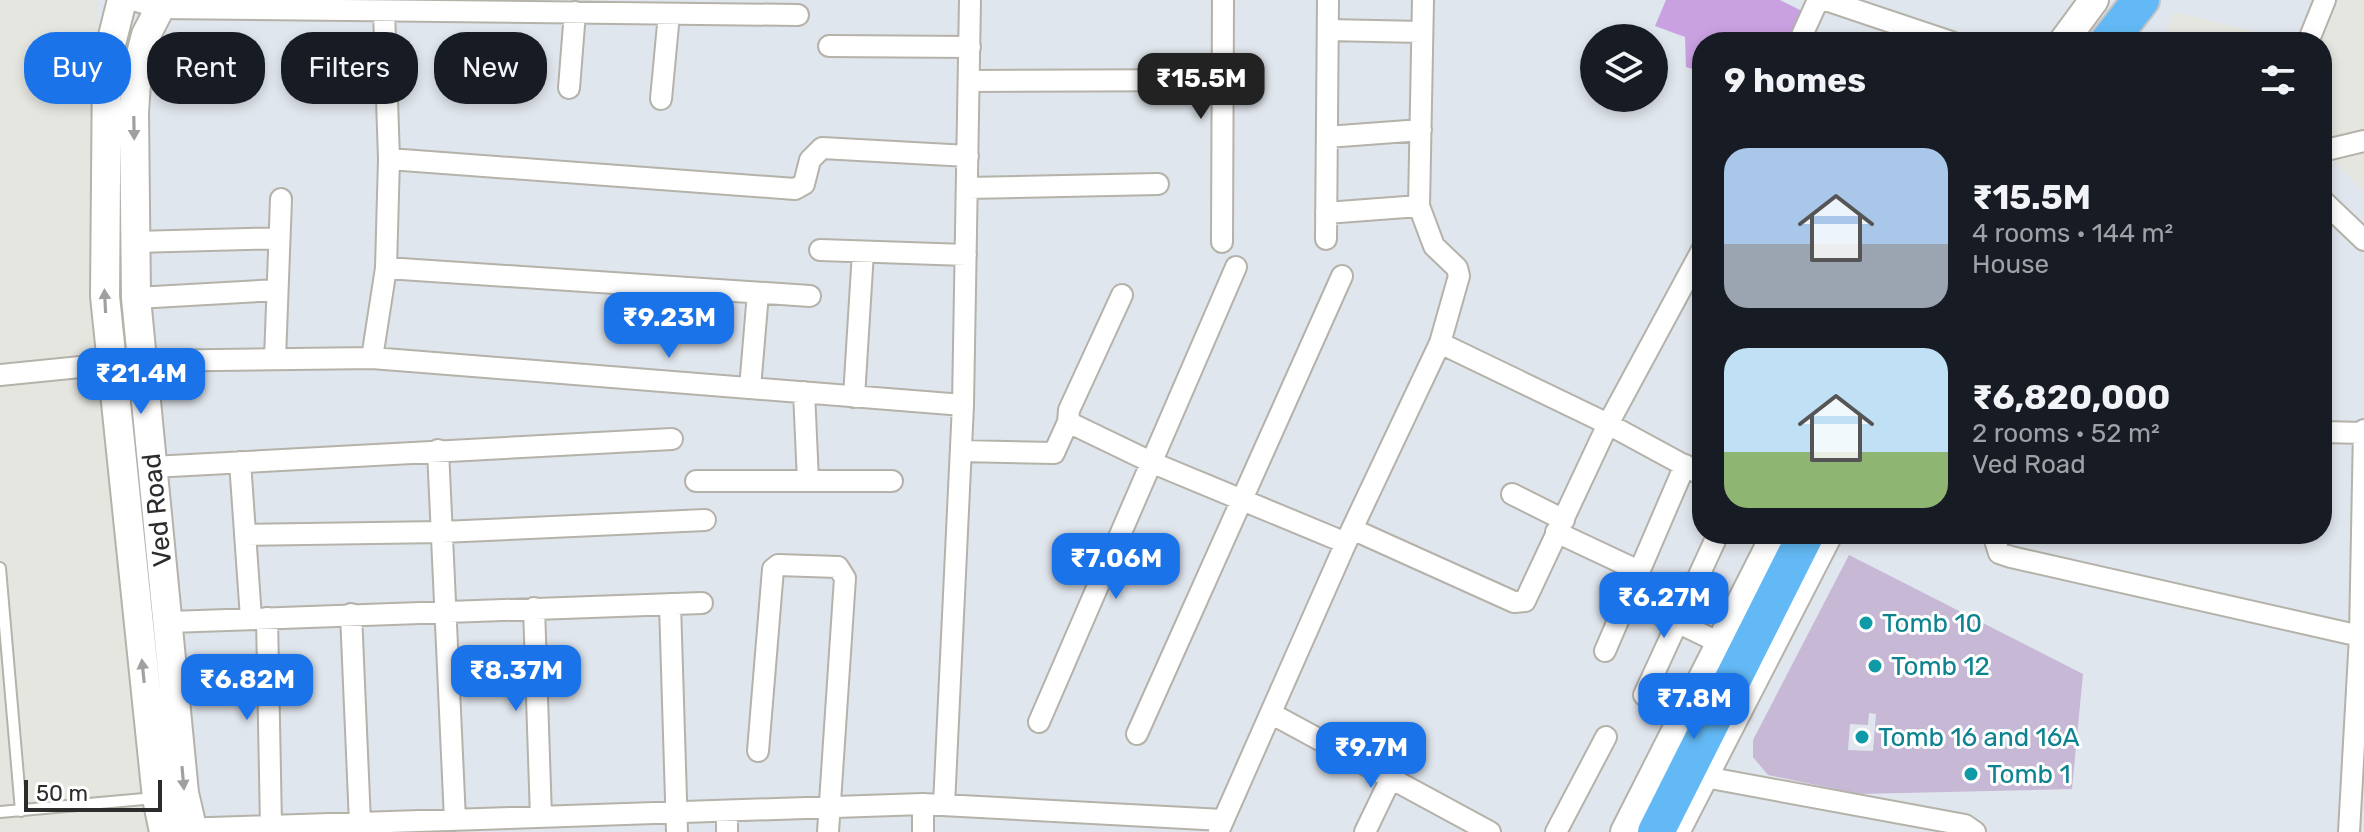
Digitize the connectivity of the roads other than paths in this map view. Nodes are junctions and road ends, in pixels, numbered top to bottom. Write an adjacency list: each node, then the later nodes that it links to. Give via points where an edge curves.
1 (122, 0): 69 (main road, Ved Road, one-way to 1, via 107,60)
2 (133, 0): 14 (street)
3 (970, 0): 31 (street)
4 (1223, 0): 32 (street)
5 (1328, 0): 21 (street)
6 (1423, 0): 22 (street)
7 (1818, 0): 23 (street)
8 (1826, 0): 24 (street)
9 (2094, 0): 25 (main road)
10 (2121, 0): 26 (highway)
11 (2141, 0): 27 (highway)
12 (2149, 0): 28 (main road)
13 (2325, 0): 29 (street)
14 (162, 4): 15 (street); 51 (main road, Ved Road, one-way to 51, via 137,69)
15 (334, 5): 17 (street)
16 (545, 6): 17 (street); 18 (street)
17 (384, 11): 41 (street)
18 (575, 12): 19 (street); 34 (street)
19 (669, 14): 20 (street); 35 (street)
20 (798, 15)
21 (1328, 30): 22 (street); 37 (street)
22 (1422, 32): 36 (street)
23 (1804, 32)
24 (1921, 32)
25 (2070, 32)
26 (2097, 32)
27 (2116, 32)
28 (2129, 32)
29 (2312, 32)
30 (829, 46): 31 (street)
31 (970, 47): 33 (street)
32 (1223, 80): 33 (street); 52 (street)
33 (969, 81): 40 (street)
34 (569, 88)
35 (661, 99)
36 (1421, 130): 37 (street); 45 (street)
37 (1327, 137): 47 (street)
38 (2364, 141): 39 (street)
39 (2332, 149)
40 (968, 156): 41 (street, via 822,148 810,160 804,184 795,189); 43 (street)
41 (389, 159): 57 (street)
42 (1158, 184): 43 (street)
43 (967, 188): 55 (street)
44 (281, 199): 48 (street)
45 (1419, 206): 47 (street); 65 (street, via 1434,246 1451,260 1459,276)
46 (2332, 210): 50 (street)
47 (1326, 213): 49 (street)
48 (279, 238): 51 (street); 60 (street)
49 (1326, 239)
50 (2364, 240)
51 (135, 242): 64 (main road, Ved Road)
52 (1222, 242)
53 (820, 250): 54 (street)
54 (863, 252): 55 (street); 73 (street)
55 (966, 255): 74 (street)
56 (1236, 267): 83 (street)
57 (386, 268): 61 (street); 66 (street)
58 (1692, 269): 76 (street)
59 (1342, 276): 91 (street)
60 (277, 290): 64 (street); 67 (street)
61 (758, 293): 63 (street); 71 (street)
62 (1122, 295): 75 (street)
63 (810, 296)
64 (136, 298): 68 (main road, Ved Road)
65 (1440, 343): 76 (street); 96 (street)
66 (372, 358): 67 (street); 71 (street)
67 (275, 359): 68 (street)
68 (140, 361): 69 (street); 84 (main road, Ved Road)
69 (109, 363): 70 (street); 125 (main road, Ved Road, one-way to 69)
70 (0, 375)
71 (750, 388): 72 (street)
72 (804, 392): 73 (street); 88 (street)
73 (854, 397): 74 (street)
74 (963, 405): 81 (street)
75 (1068, 422): 81 (street, via 1054,453); 83 (street)
76 (1608, 424): 85 (street); 93 (street)
77 (2332, 432): 78 (street)
78 (2364, 432): 114 (street)
79 (672, 439): 80 (street)
80 (438, 450): 82 (street); 94 (street)
81 (961, 451): 127 (street)
82 (240, 462): 84 (street); 95 (street)
83 (1153, 463): 91 (street); 119 (street)
84 (152, 467): 112 (main road, Ved Road)
85 (1692, 469)
86 (1692, 472): 104 (street)
87 (696, 481): 88 (street)
88 (808, 481): 89 (street)
89 (892, 481)
90 (1512, 494): 93 (street)
91 (1244, 500): 96 (street); 120 (street)
92 (705, 520): 94 (street)
93 (1560, 526): 96 (street, via 1531,595 1514,602); 104 (street)
94 (442, 532): 95 (street); 109 (street)
95 (245, 535): 111 (street)
96 (1349, 536): 118 (street)
97 (1713, 544): 113 (street)
98 (1771, 544): 115 (main road)
99 (1782, 544): 147 (highway)
100 (1814, 544): 124 (main road)
101 (1814, 544): 148 (highway)
102 (1996, 544): 114 (street, via 1999,553 2011,557)
103 (0, 568): 129 (lane)
104 (1639, 571): 105 (street)
105 (1627, 598): 113 (street); 116 (street)
106 (702, 603): 107 (street)
107 (670, 604): 108 (street); 134 (street)
108 (534, 608): 109 (street); 132 (street)
109 (445, 611): 110 (street); 133 (street)
110 (351, 614): 111 (street); 135 (street)
111 (259, 618): 112 (street); 136 (street)
112 (170, 622): 138 (main road, Ved Road, one-way to 138, via 184,793)
113 (1678, 622): 115 (street); 117 (street)
114 (2360, 636): 151 (street)
115 (1720, 643): 146 (main road)
116 (1605, 651)
117 (1644, 695)
118 (1272, 714): 123 (street); 137 (street)
119 (1039, 722)
120 (1137, 734)
121 (1606, 737): 145 (street)
122 (758, 751): 128 (street, via 773,569 838,567 845,578)
123 (1392, 776): 143 (street); 144 (street)
124 (1705, 777): 149 (main road); 150 (street, via 1965,825)
125 (157, 798): 129 (lane); 139 (main road, Ved Road)
126 (923, 804): 127 (street); 128 (street); 142 (street)
127 (944, 805): 137 (street)
128 (828, 807): 130 (street); 141 (street)
129 (21, 811): 131 (lane)
130 (727, 811): 134 (street); 140 (street)
131 (0, 812)
132 (541, 817): 133 (street); 134 (street)
133 (455, 820): 135 (street)
134 (677, 822)
135 (360, 823): 136 (street)
136 (271, 826): 138 (street)
137 (1220, 826)
138 (193, 830): 139 (street)
139 (164, 831)
140 (727, 832)
141 (828, 832)
142 (923, 832)
143 (1365, 832)
144 (1490, 832)
145 (1556, 832)
146 (1625, 832)
147 (1638, 832)
148 (1656, 832)
149 (1675, 832)
150 (1975, 832)
151 (2349, 832)

